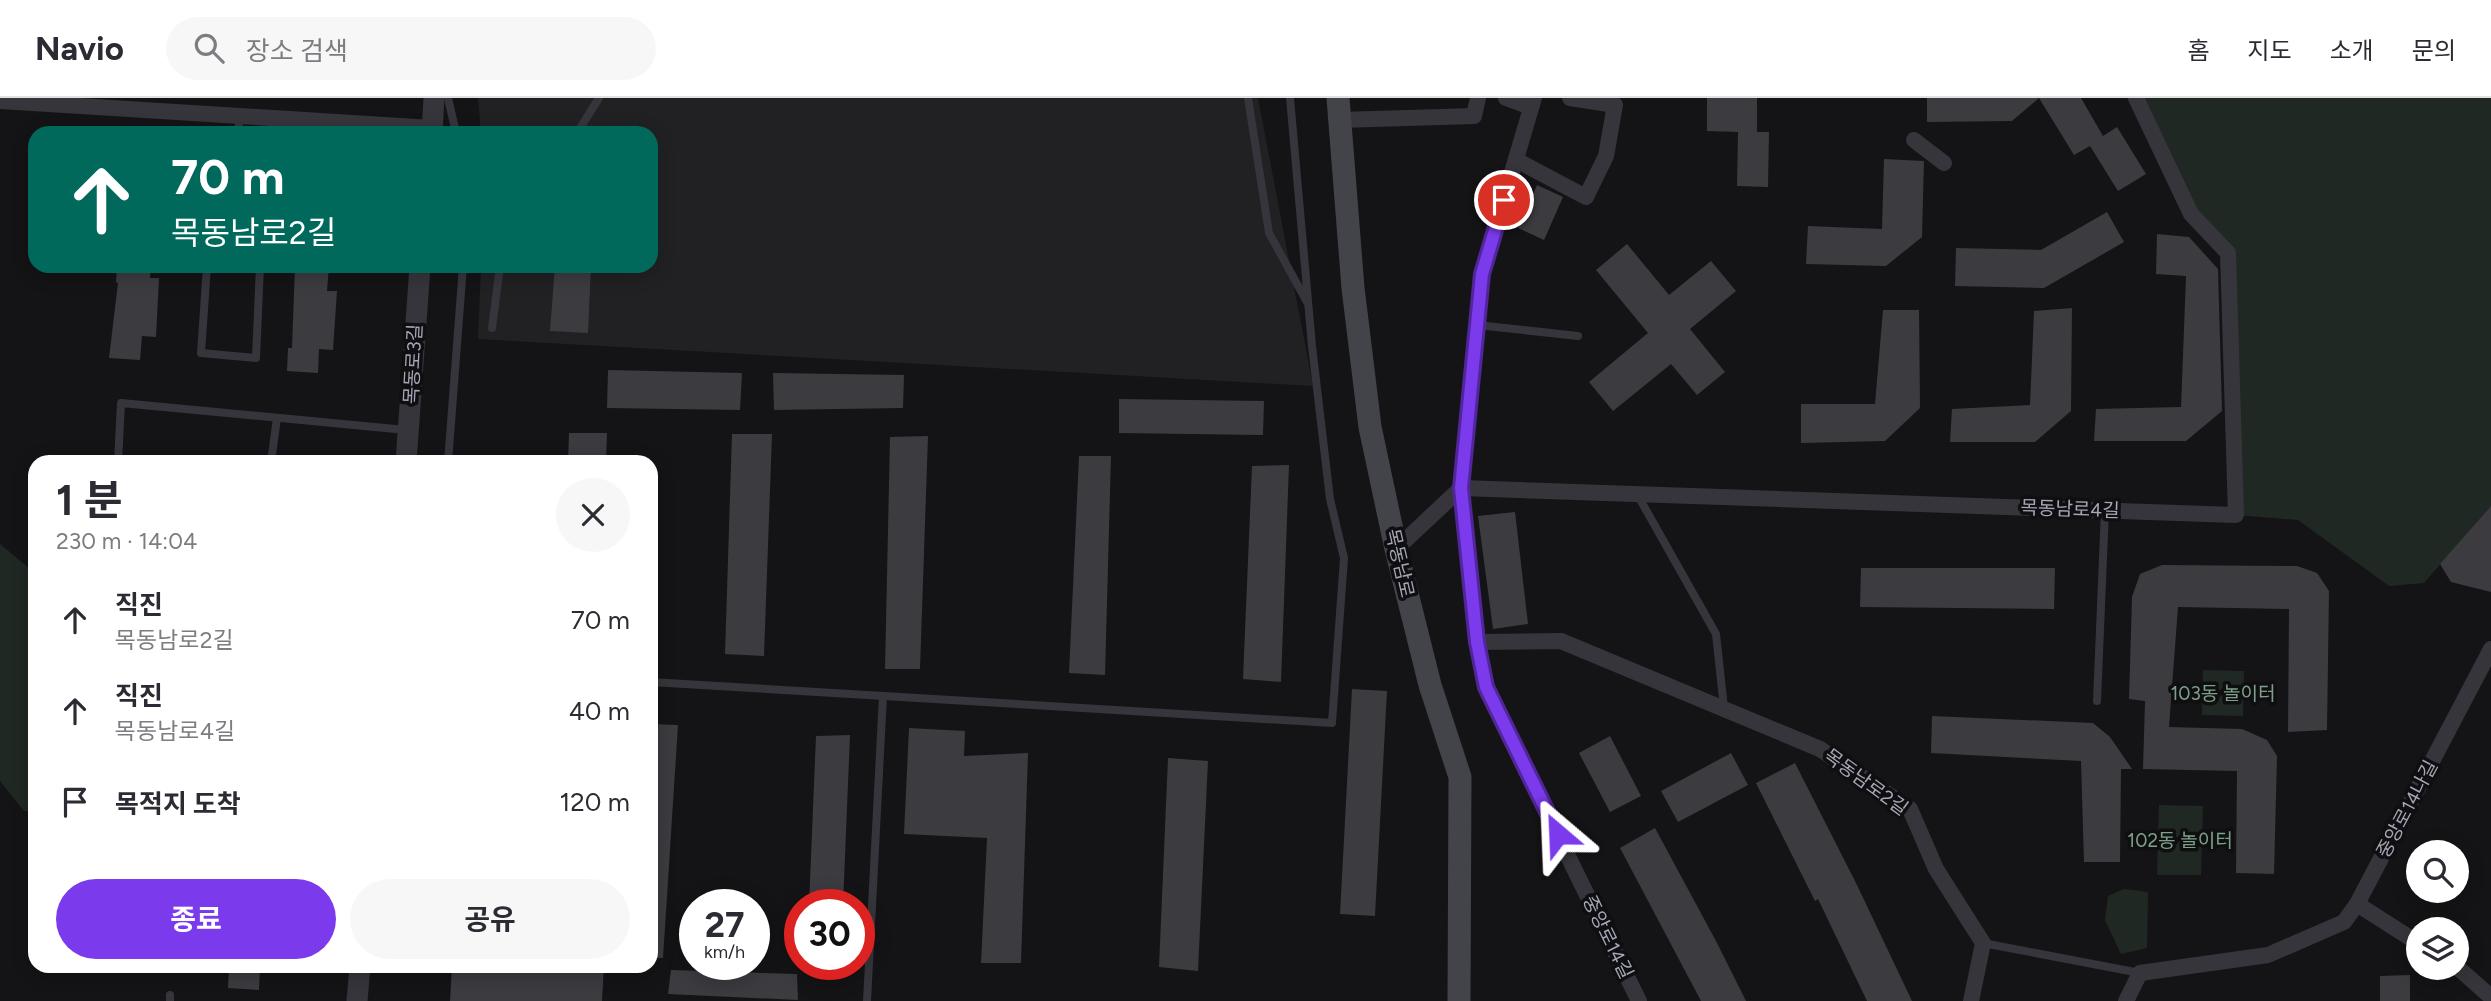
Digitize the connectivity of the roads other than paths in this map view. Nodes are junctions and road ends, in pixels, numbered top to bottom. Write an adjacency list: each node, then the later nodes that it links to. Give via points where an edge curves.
1 (434, 98): 16 (street)
2 (448, 98): 17 (lane)
3 (600, 98): 18 (lane)
4 (1248, 98): 27 (lane, via 1269,233)
5 (1290, 98): 27 (lane)
6 (1478, 98): 12 (street, 목동남로, via 1474,116)
7 (1506, 98): 11 (street)
8 (1570, 98): 20 (street, via 1615,105 1606,156 1586,197)
9 (2136, 98): 39 (street, 목동남로4길, via 2192,214 2228,253 2236,514)
10 (0, 101): 13 (street)
11 (1532, 102): 20 (street)
12 (1339, 109): 40 (main road, 목동남로, via 1370,427)
13 (240, 115): 14 (lane); 15 (street)
14 (239, 126)
15 (373, 126)
16 (434, 126)
17 (454, 126)
18 (582, 126)
19 (1914, 140): 21 (street)
20 (1516, 160): 28 (street, via 1482,274)
21 (1944, 163)
22 (207, 273): 23 (lane, via 201,354 256,358)
23 (260, 273)
24 (420, 273): 32 (street, 목동로3길)
25 (462, 273): 36 (lane)
26 (499, 273): 29 (lane)
27 (1308, 304): 44 (lane, via 1330,499 1345,558 1332,723)
28 (1477, 325): 30 (lane); 37 (street)
29 (492, 328)
30 (1578, 336)
31 (276, 418): 32 (lane); 33 (lane, via 121,403); 34 (lane)
32 (409, 430): 35 (street, 목동로3길)
33 (118, 455)
34 (272, 455)
35 (407, 455)
36 (450, 455)
37 (1461, 488): 38 (street, 목동남로4길); 40 (street); 41 (street)
38 (1637, 494): 39 (street, 목동남로4길); 46 (lane, via 1716,634)
39 (2105, 510): 45 (lane)
40 (1396, 549): 56 (main road, 목동남로, via 1430,685 1460,777)
41 (1477, 642): 46 (street, 목동남로2길, via 1561,641); 57 (street, 중앙로14길, via 1486,687)
42 (2491, 649): 47 (street, 중앙로14나길)
43 (658, 682): 44 (lane)
44 (883, 696): 55 (lane)
45 (2097, 701)
46 (1724, 709): 49 (street, 목동남로2길, via 1819,749 1910,809 1936,869)
47 (2357, 904): 48 (street); 51 (street, via 2344,922 2268,955)
48 (2406, 935)
49 (1983, 943): 51 (lane); 58 (street)
50 (359, 973): 54 (street)
51 (2140, 973): 59 (street)
52 (2469, 978): 53 (street)
53 (2491, 997)
54 (357, 1001)
55 (867, 1001)
56 (1459, 1001)
57 (1639, 1001)
58 (1971, 1001)
59 (2126, 1001)

